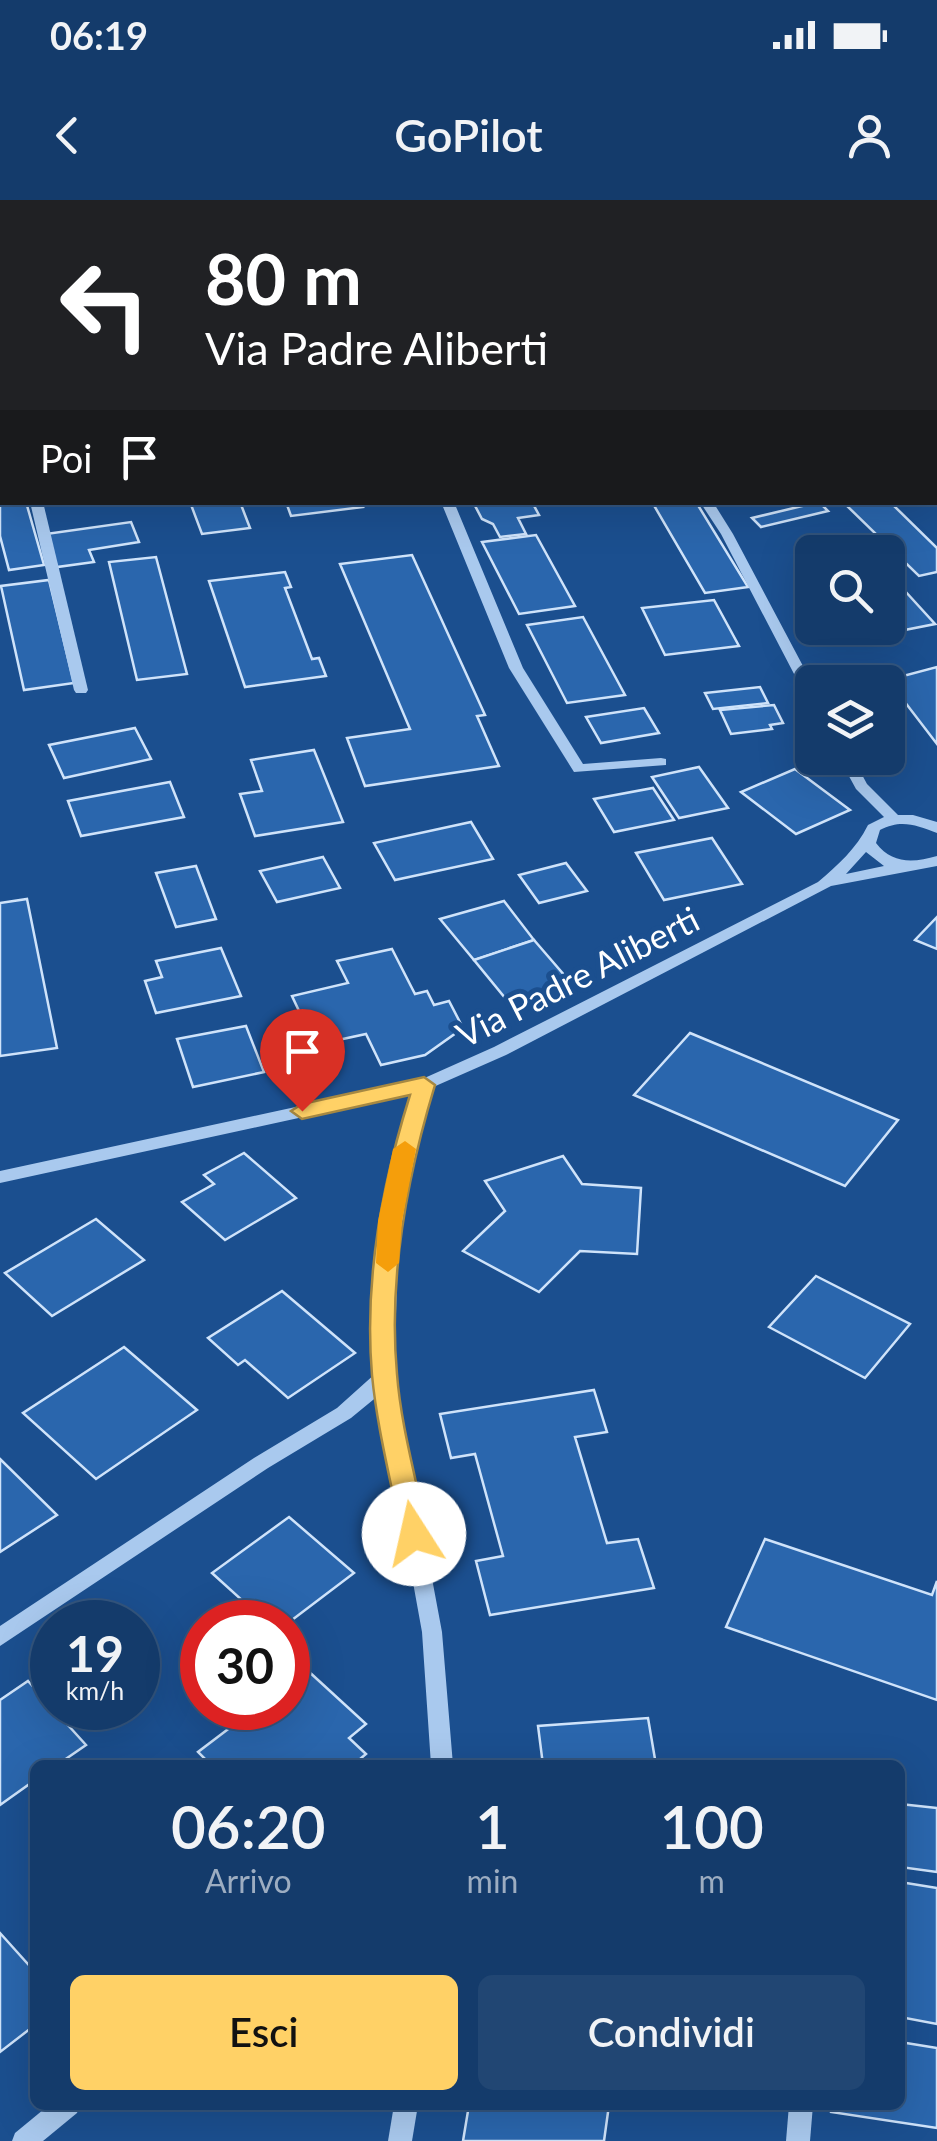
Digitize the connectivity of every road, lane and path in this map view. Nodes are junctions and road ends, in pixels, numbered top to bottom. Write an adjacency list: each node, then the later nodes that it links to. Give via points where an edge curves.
1 (37, 505): 5 (street)
2 (448, 505): 6 (street, via 516,668 580,769)
3 (708, 505): 4 (street)
4 (796, 665)
5 (81, 690)
6 (661, 762)
7 (855, 775): 8 (street)
8 (894, 818): 9 (street); 10 (street, Via Padre Aliberti)
9 (937, 828)
10 (868, 838): 12 (street, via 872,851); 13 (street, Via Padre Aliberti)
11 (935, 863): 12 (street, Via Padre Aliberti)
12 (907, 866): 13 (street, Via Padre Aliberti)
13 (823, 885): 14 (street, Via Padre Aliberti)
14 (424, 1085): 15 (street, Via Padre Aliberti); 16 (street, via 390,1221)
15 (0, 1176)
16 (384, 1375): 17 (street, via 373,1392); 18 (street, via 432,1632)
17 (0, 1637)
18 (442, 1760)
19 (62, 2110): 22 (street)
20 (405, 2110): 23 (street)
21 (801, 2110): 24 (street)
22 (24, 2141)
23 (400, 2141)
24 (798, 2141)

